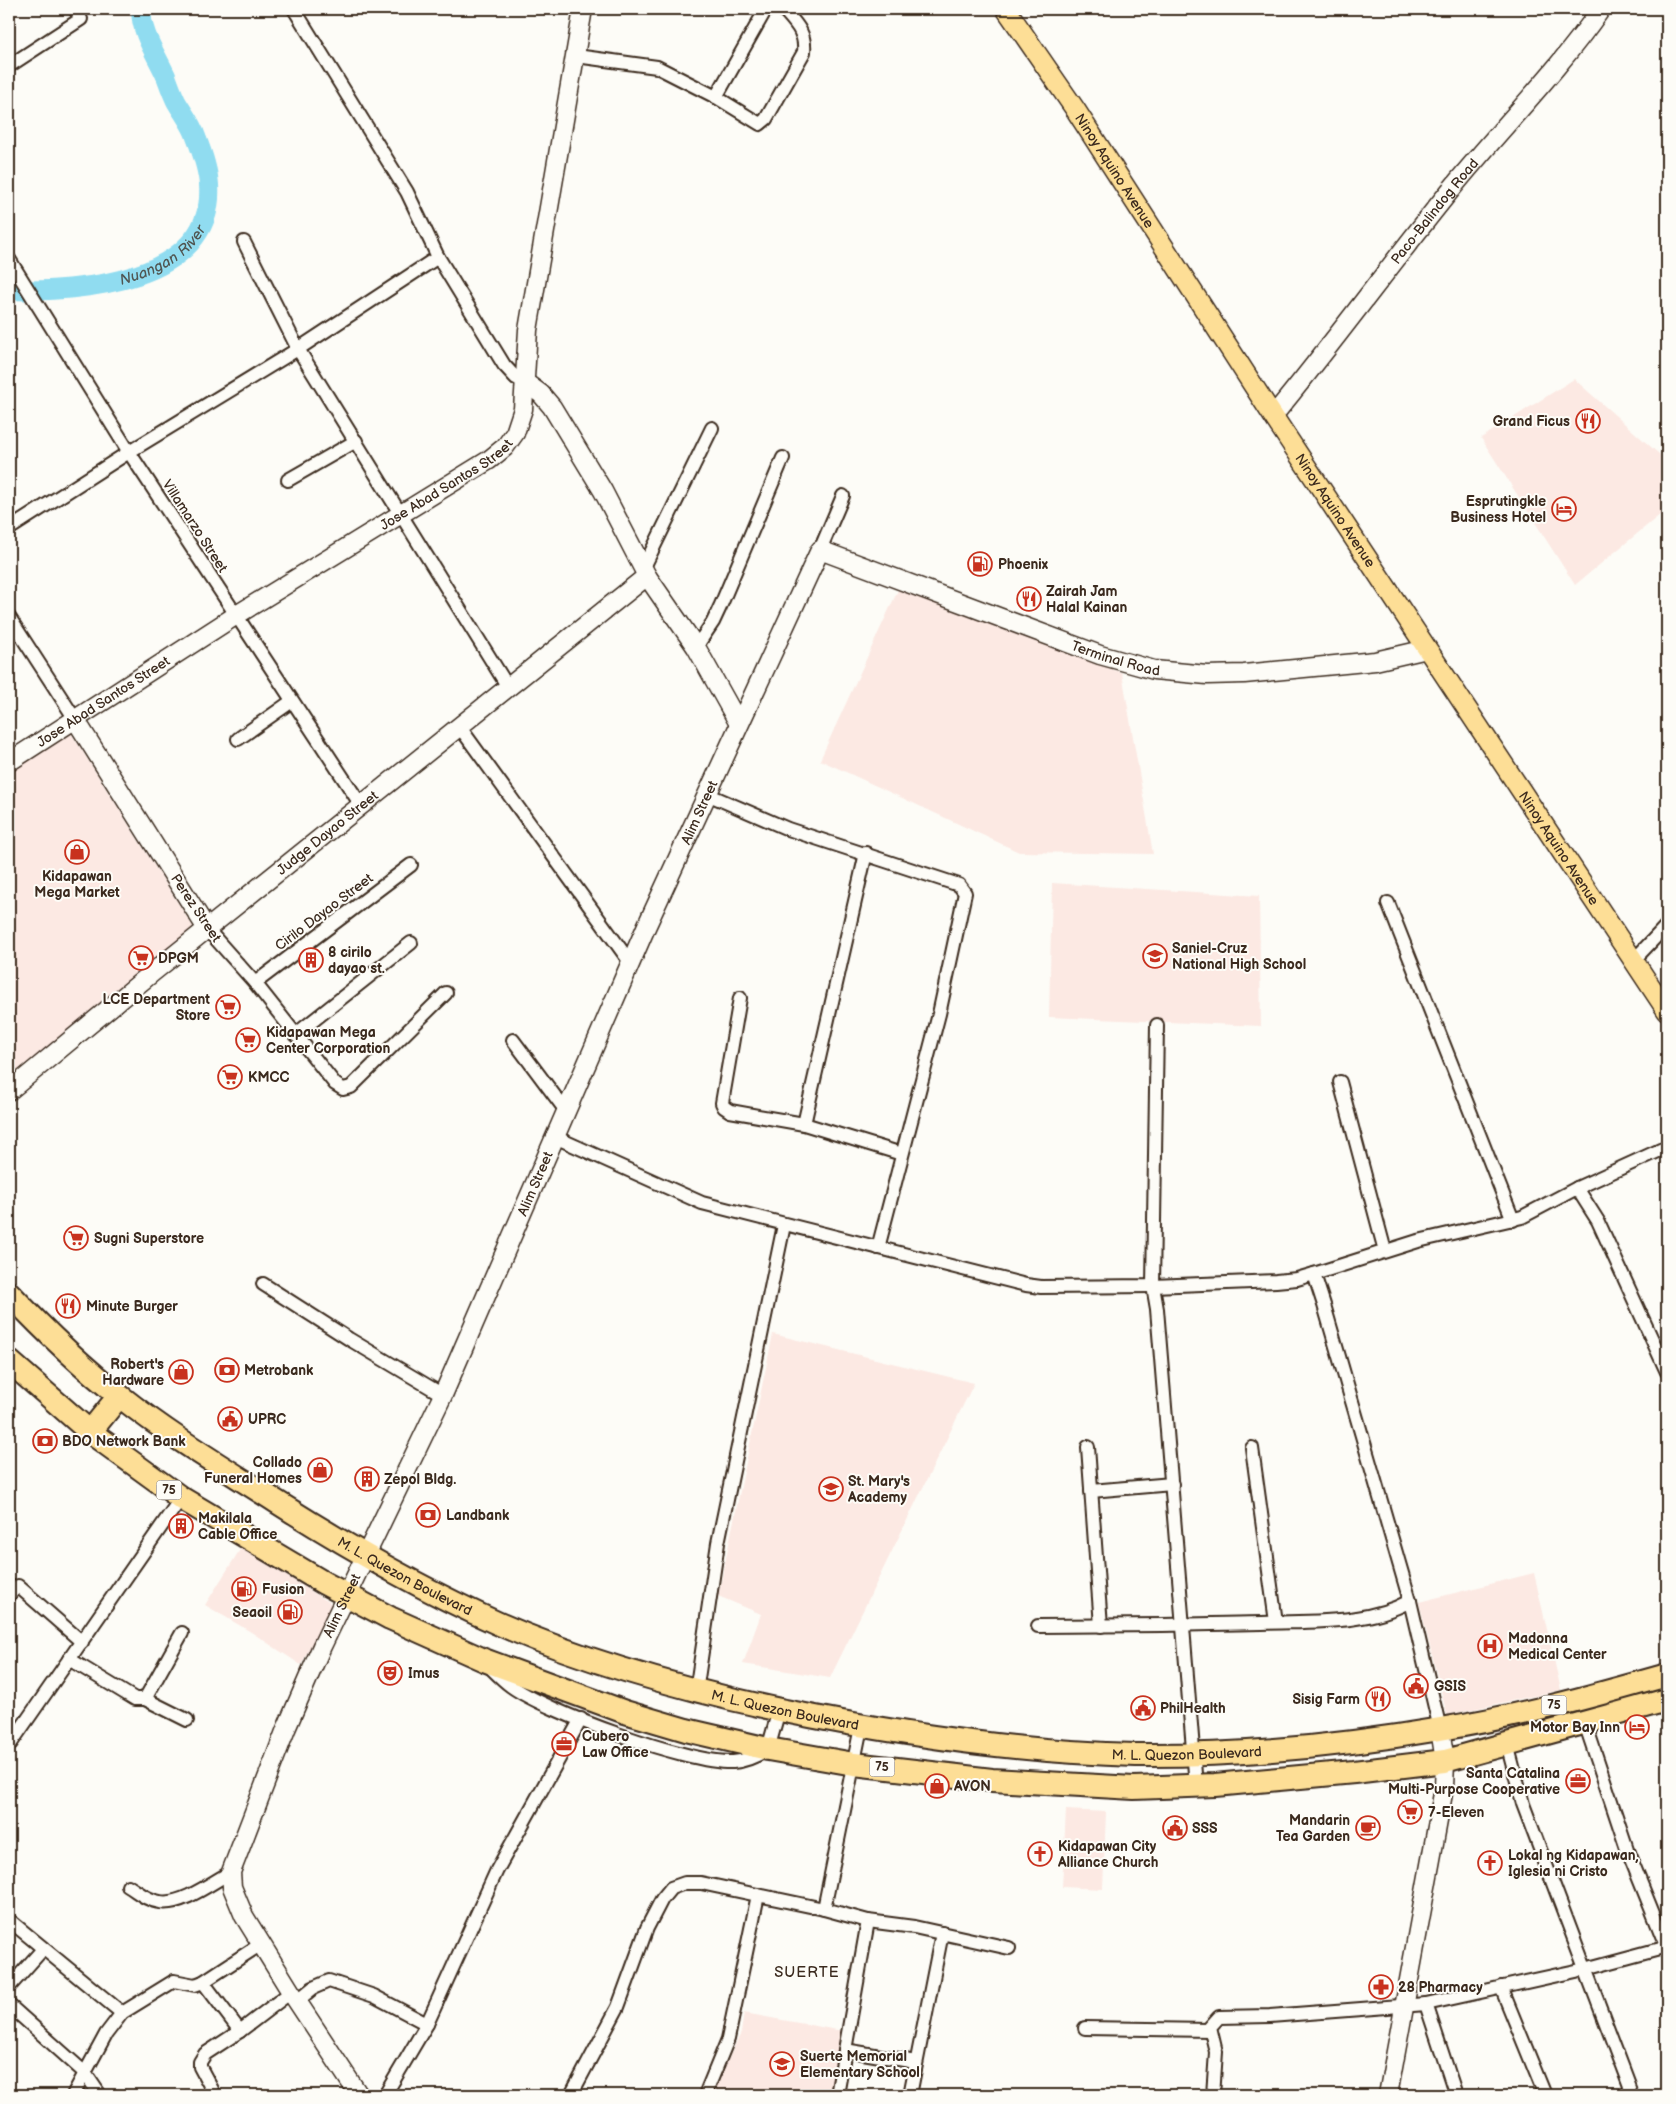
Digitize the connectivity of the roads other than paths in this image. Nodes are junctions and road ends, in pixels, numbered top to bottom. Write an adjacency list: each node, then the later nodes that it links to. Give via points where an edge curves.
1 (294, 9): 12 (street, via 407,192)
2 (583, 9): 8 (street, Jose Abad Santos Street)
3 (766, 9): 10 (street)
4 (783, 9): 10 (street, via 803,32 804,52 766,119 756,123)
5 (1006, 9): 16 (main road, Ninoy Aquino Avenue, via 1075,108)
6 (1601, 9): 16 (street, Paco-Balindog Road, via 1556,68 1404,246)
7 (78, 14): 9 (street)
8 (576, 56): 10 (street, via 658,67); 15 (street, Jose Abad Santos Street, via 528,330)
9 (9, 66)
10 (716, 97)
11 (244, 242): 14 (street)
12 (438, 257): 14 (street); 15 (street, via 504,365)
13 (9, 259): 19 (street, Villamarzo Street)
14 (298, 349): 18 (street); 19 (street)
15 (526, 383): 23 (street, Jose Abad Santos Street, via 520,421 505,447); 26 (street, via 542,394 552,407)
16 (1273, 416): 30 (main road, Ninoy Aquino Avenue)
17 (712, 428): 26 (street)
18 (356, 441): 21 (street); 23 (street)
19 (129, 452): 24 (street); 27 (street, Villamarzo Street)
20 (783, 458): 29 (street, via 720,607)
21 (288, 480)
22 (843, 496): 25 (street, Alim Street)
23 (400, 513): 27 (street, Jose Abad Santos Street); 31 (street)
24 (9, 529)
25 (820, 550): 30 (street, Terminal Road, via 1100,655 1154,670 1207,675 1244,674 1367,662); 34 (street, Alim Street)
26 (646, 573): 29 (street); 31 (street, Judge Dayao Street)
27 (235, 616): 32 (street, Villamarzo Street); 33 (street, Jose Abad Santos Street)
28 (9, 617): 33 (street, Perez Street)
29 (696, 647): 34 (street)
30 (1427, 649): 46 (main road, Ninoy Aquino Avenue)
31 (508, 687): 35 (street, Judge Dayao Street)
32 (292, 701): 36 (street); 39 (street, Villamarzo Street)
33 (75, 719): 37 (street, Jose Abad Santos Street); 44 (street, Perez Street)
34 (739, 724): 38 (street, Alim Street)
35 (459, 726): 39 (street, Judge Dayao Street); 47 (street)
36 (238, 739)
37 (9, 762)
38 (707, 794): 40 (street, via 788,829); 47 (street, Alim Street)
39 (361, 806): 44 (street, Judge Dayao Street)
40 (866, 853): 58 (street); 61 (street, via 959,885 965,893 939,1014)
41 (411, 865): 48 (street, Cirilo Dayao Street)
42 (1388, 903): 63 (street)
43 (1667, 925): 46 (street)
44 (207, 929): 48 (street, Perez Street); 56 (street, Judge Dayao Street)
45 (411, 943): 53 (street)
46 (1633, 961): 51 (main road, Ninoy Aquino Avenue)
47 (630, 962): 57 (street, Alim Street)
48 (255, 983): 53 (street, Perez Street)
49 (446, 993): 53 (street, Perez Street, via 348,1089 334,1084)
50 (740, 998): 58 (street, via 722,1103 724,1107 730,1111)
51 (1667, 1011)
52 (1157, 1025): 69 (street)
53 (295, 1035)
54 (513, 1040): 57 (street)
55 (1340, 1082): 66 (street)
56 (9, 1091)
57 (566, 1111): 59 (street, Alim Street)
58 (804, 1124): 61 (street)
59 (555, 1137): 64 (street, via 702,1203); 73 (street, Alim Street)
60 (1667, 1147): 62 (street)
61 (902, 1154): 65 (street)
62 (1577, 1188): 63 (street); 72 (street, via 1598,1221)
63 (1513, 1220): 66 (street)
64 (784, 1225): 65 (street); 95 (street, via 718,1543)
65 (878, 1248): 69 (street, via 1040,1287)
66 (1385, 1251): 67 (street)
67 (1314, 1274): 69 (street, via 1282,1281); 85 (street)
68 (263, 1284): 73 (street)
69 (1153, 1286): 78 (street)
70 (9, 1293): 74 (highway, M. L. Quezon Boulevard / 75)
71 (9, 1360): 75 (highway, 75)
72 (1667, 1372)
73 (443, 1395): 81 (street, Alim Street)
74 (119, 1396): 75 (highway); 81 (highway, M. L. Quezon Boulevard / 75, via 208,1458)
75 (90, 1432): 80 (highway, 75)
76 (1088, 1446): 79 (street)
77 (1252, 1448): 86 (street)
78 (1172, 1484): 79 (street); 89 (street)
79 (1091, 1491): 88 (street)
80 (181, 1498): 84 (highway, 75); 91 (street)
81 (366, 1557): 84 (street, Alim Street); 95 (highway, M. L. Quezon Boulevard / 75, via 507,1627 604,1664)
82 (13, 1583): 83 (street); 91 (street)
83 (9, 1595)
84 (347, 1595): 93 (highway, 75); 111 (street, Alim Street, via 286,1729)
85 (1410, 1601): 86 (street, via 1392,1610 1356,1618); 103 (street)
86 (1276, 1622): 89 (street)
87 (1038, 1626): 88 (street)
88 (1102, 1626): 89 (street)
89 (1184, 1626): 107 (street)
90 (182, 1633): 96 (street)
91 (82, 1642): 92 (street)
92 (69, 1660): 96 (street, via 135,1699); 105 (street)
93 (484, 1660): 99 (street, via 511,1686 529,1697); 106 (highway, 75, via 625,1712)
94 (1667, 1675): 103 (highway, M. L. Quezon Boulevard / 75, via 1501,1718)
95 (696, 1692): 98 (highway, M. L. Quezon Boulevard / 75)
96 (145, 1699): 100 (street)
97 (1667, 1700): 101 (highway, 75)
98 (779, 1710): 102 (highway, M. L. Quezon Boulevard / 75); 106 (street)
99 (581, 1719): 106 (street, via 645,1742 717,1760 749,1759); 131 (street, via 497,1870)
100 (187, 1720)
101 (1585, 1724): 104 (highway, 75); 119 (street, via 1628,1850)
102 (861, 1727): 107 (highway, M. L. Quezon Boulevard / 75, via 1073,1752); 109 (street)
103 (1440, 1730): 107 (highway, M. L. Quezon Boulevard / 75, via 1297,1747); 108 (street)
104 (1507, 1744): 108 (highway, 75); 122 (street, via 1523,1804)
105 (9, 1746)
106 (768, 1749): 109 (highway, 75)
107 (1194, 1754): 110 (street)
108 (1445, 1761): 110 (highway, 75); 129 (street, via 1444,1788)
109 (854, 1764): 110 (highway, 75, via 1072,1786); 114 (street)
110 (1196, 1786)
111 (231, 1872): 112 (street, via 193,1894 168,1903 146,1897); 118 (street, via 237,1900)
112 (128, 1886)
113 (758, 1895): 114 (street); 143 (street, via 700,1883 685,1883 671,1888 655,1911 618,2007); 144 (street, via 728,2039)
114 (824, 1909): 116 (street)
115 (9, 1920): 120 (street)
116 (868, 1921): 117 (street); 135 (street)
117 (942, 1933): 121 (street); 136 (street)
118 (262, 1944): 123 (street); 126 (street)
119 (1667, 1947): 122 (street)
120 (43, 1948): 124 (street); 130 (street)
121 (1009, 1948)
122 (1585, 1969): 125 (street); 151 (street)
123 (203, 1982): 130 (street, via 194,1985 174,1980); 134 (street)
124 (9, 1987)
125 (1501, 1987): 127 (street); 150 (street)
126 (294, 1996): 131 (street, via 328,1981 374,1996); 134 (street); 141 (street)
127 (1426, 2004): 129 (street); 149 (street)
128 (9, 2005): 137 (street)
129 (1403, 2007): 133 (street, via 1219,2017); 148 (street)
130 (122, 2013): 137 (street, via 106,2034)
131 (427, 2024): 142 (street)
132 (1085, 2028): 133 (street)
133 (1210, 2030): 147 (street, via 1216,2052)
134 (240, 2031): 140 (street, via 205,2054 200,2062 202,2073)
135 (845, 2050): 136 (street); 145 (street)
136 (916, 2062): 146 (street)
137 (85, 2073): 138 (street); 139 (street)
138 (73, 2095)
139 (100, 2095)
140 (215, 2095)
141 (359, 2095)
142 (386, 2095)
143 (571, 2095)
144 (705, 2095)
145 (837, 2095)
146 (910, 2095)
147 (1213, 2095)
148 (1388, 2095)
149 (1456, 2095)
150 (1545, 2095)
151 (1634, 2095)

